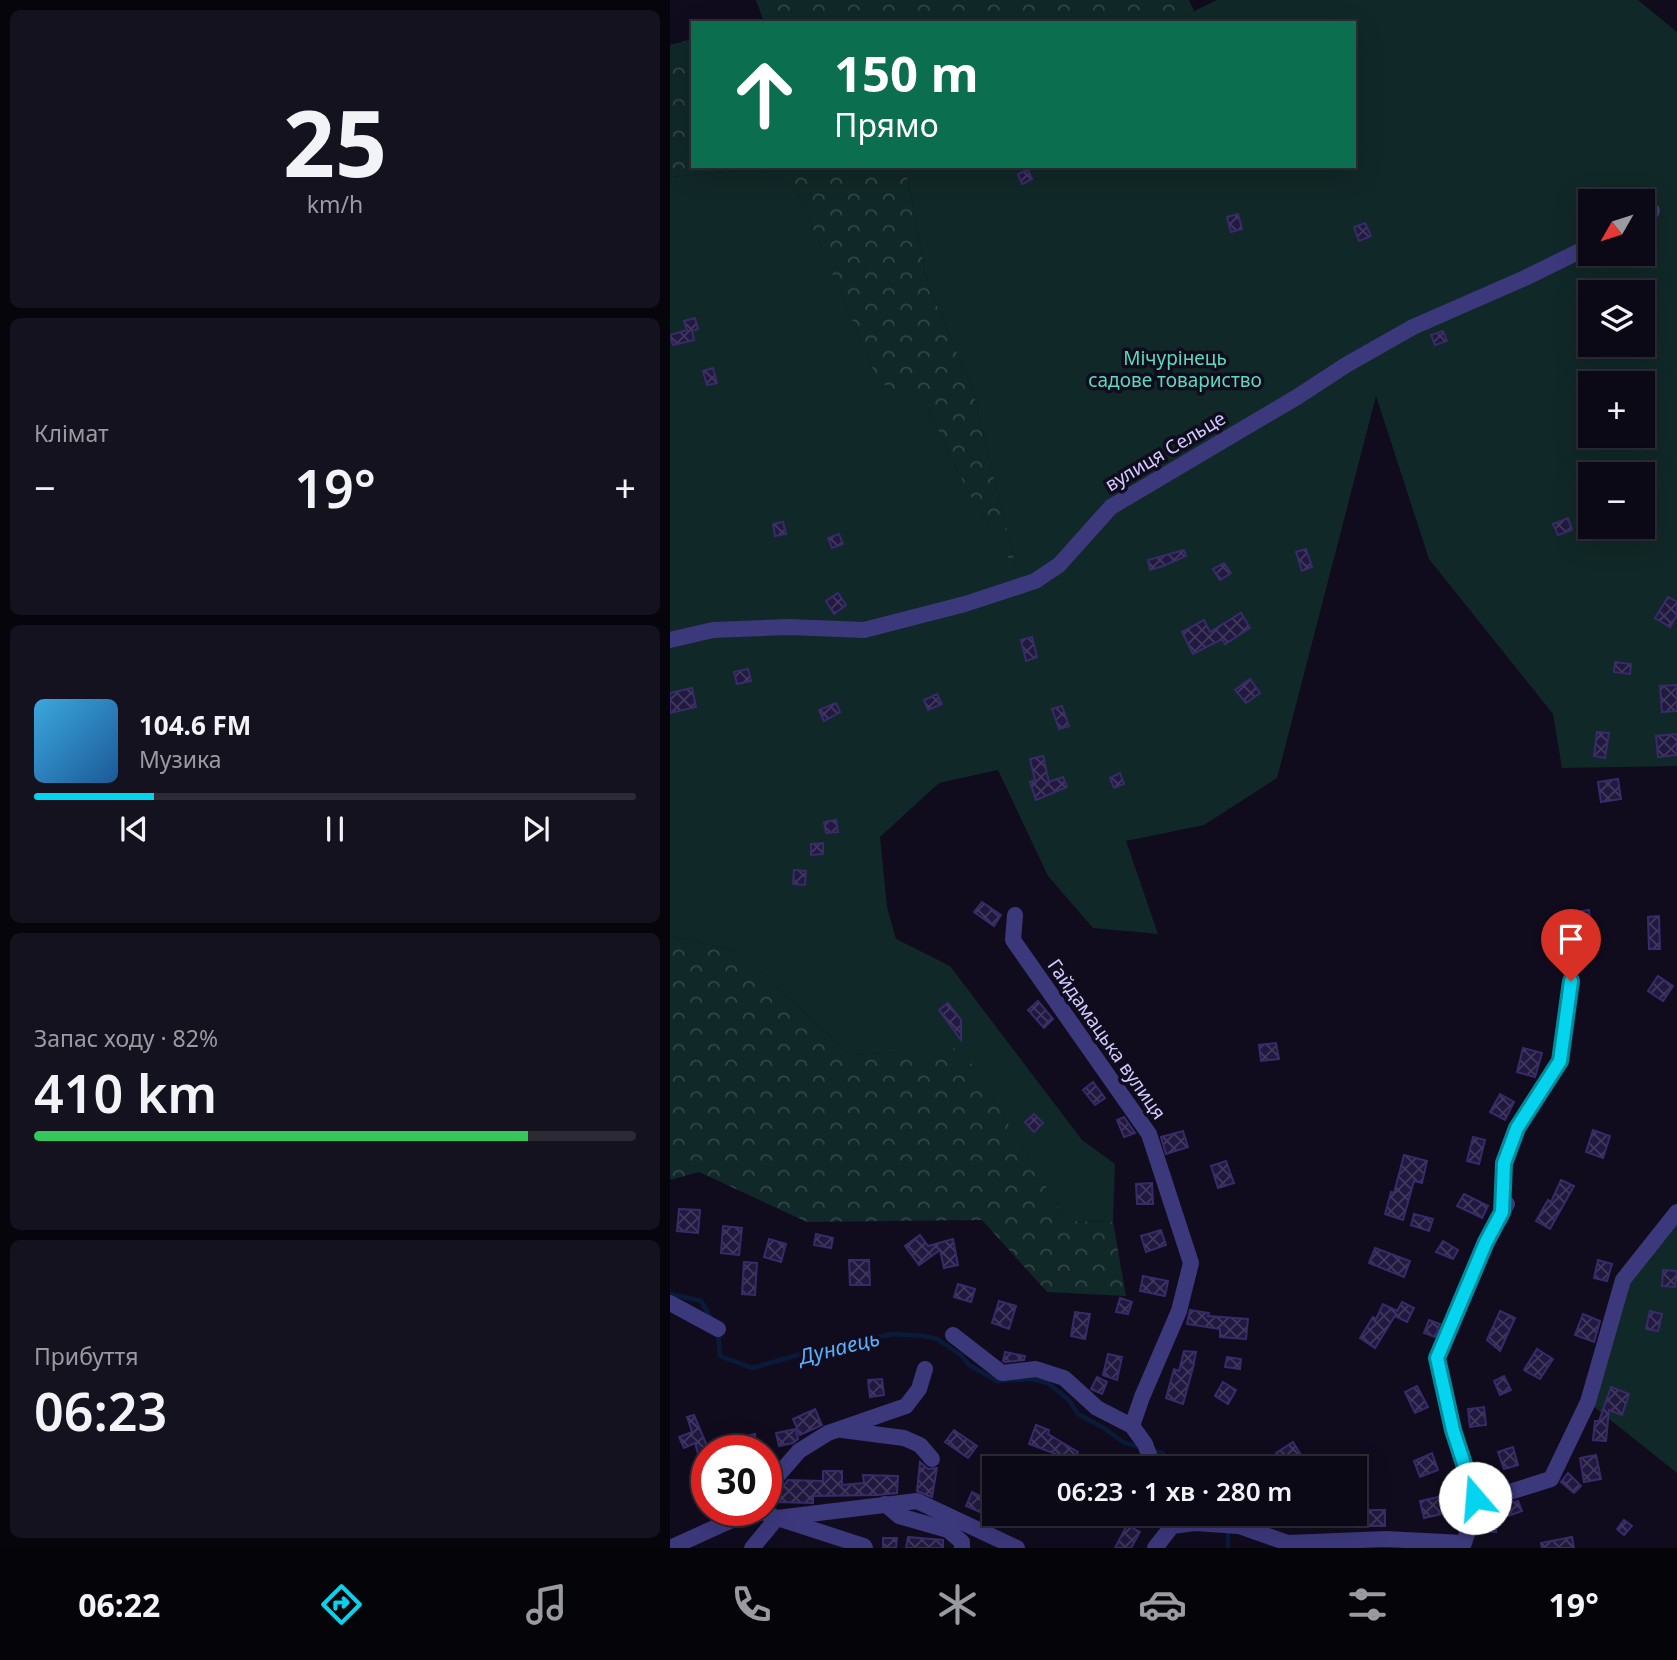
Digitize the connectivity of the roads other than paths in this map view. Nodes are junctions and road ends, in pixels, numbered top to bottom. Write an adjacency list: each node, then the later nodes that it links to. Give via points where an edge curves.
1 (1578, 252): 2 (street, вулиця Сельце, via 1413,327 1111,507 1059,565 1035,581 864,630 713,630)
2 (670, 640)
3 (1015, 915): 10 (street, Гайдамацька вулиця, via 1012,940 1149,1134 1191,1263 1179,1311)
4 (1571, 981): 15 (street, via 1560,1061 1517,1128 1504,1163 1504,1208 1437,1358 1453,1430)
5 (1677, 1212): 15 (street, via 1623,1280 1588,1402 1551,1479)
6 (670, 1303): 7 (street)
7 (718, 1329)
8 (953, 1335): 10 (street, via 1002,1373 1036,1369 1064,1378 1097,1408)
9 (925, 1369): 11 (street, via 919,1389 906,1406)
10 (1132, 1426): 12 (street)
11 (839, 1429): 13 (street, via 904,1438 920,1445); 14 (street, via 799,1451)
12 (1149, 1456)
13 (932, 1459)
14 (782, 1471)
15 (1478, 1502): 23 (street)
16 (885, 1504): 17 (street); 24 (street, via 917,1501); 28 (street, via 899,1516 948,1530 962,1542)
17 (782, 1517)
18 (782, 1520): 27 (street)
19 (720, 1526): 25 (street)
20 (770, 1526): 26 (street)
21 (1168, 1526): 29 (street)
22 (1239, 1526): 23 (street, via 1288,1543 1385,1539)
23 (1464, 1546)
24 (1019, 1547)
25 (670, 1548)
26 (752, 1548)
27 (865, 1548)
28 (962, 1548)
29 (1155, 1548)

